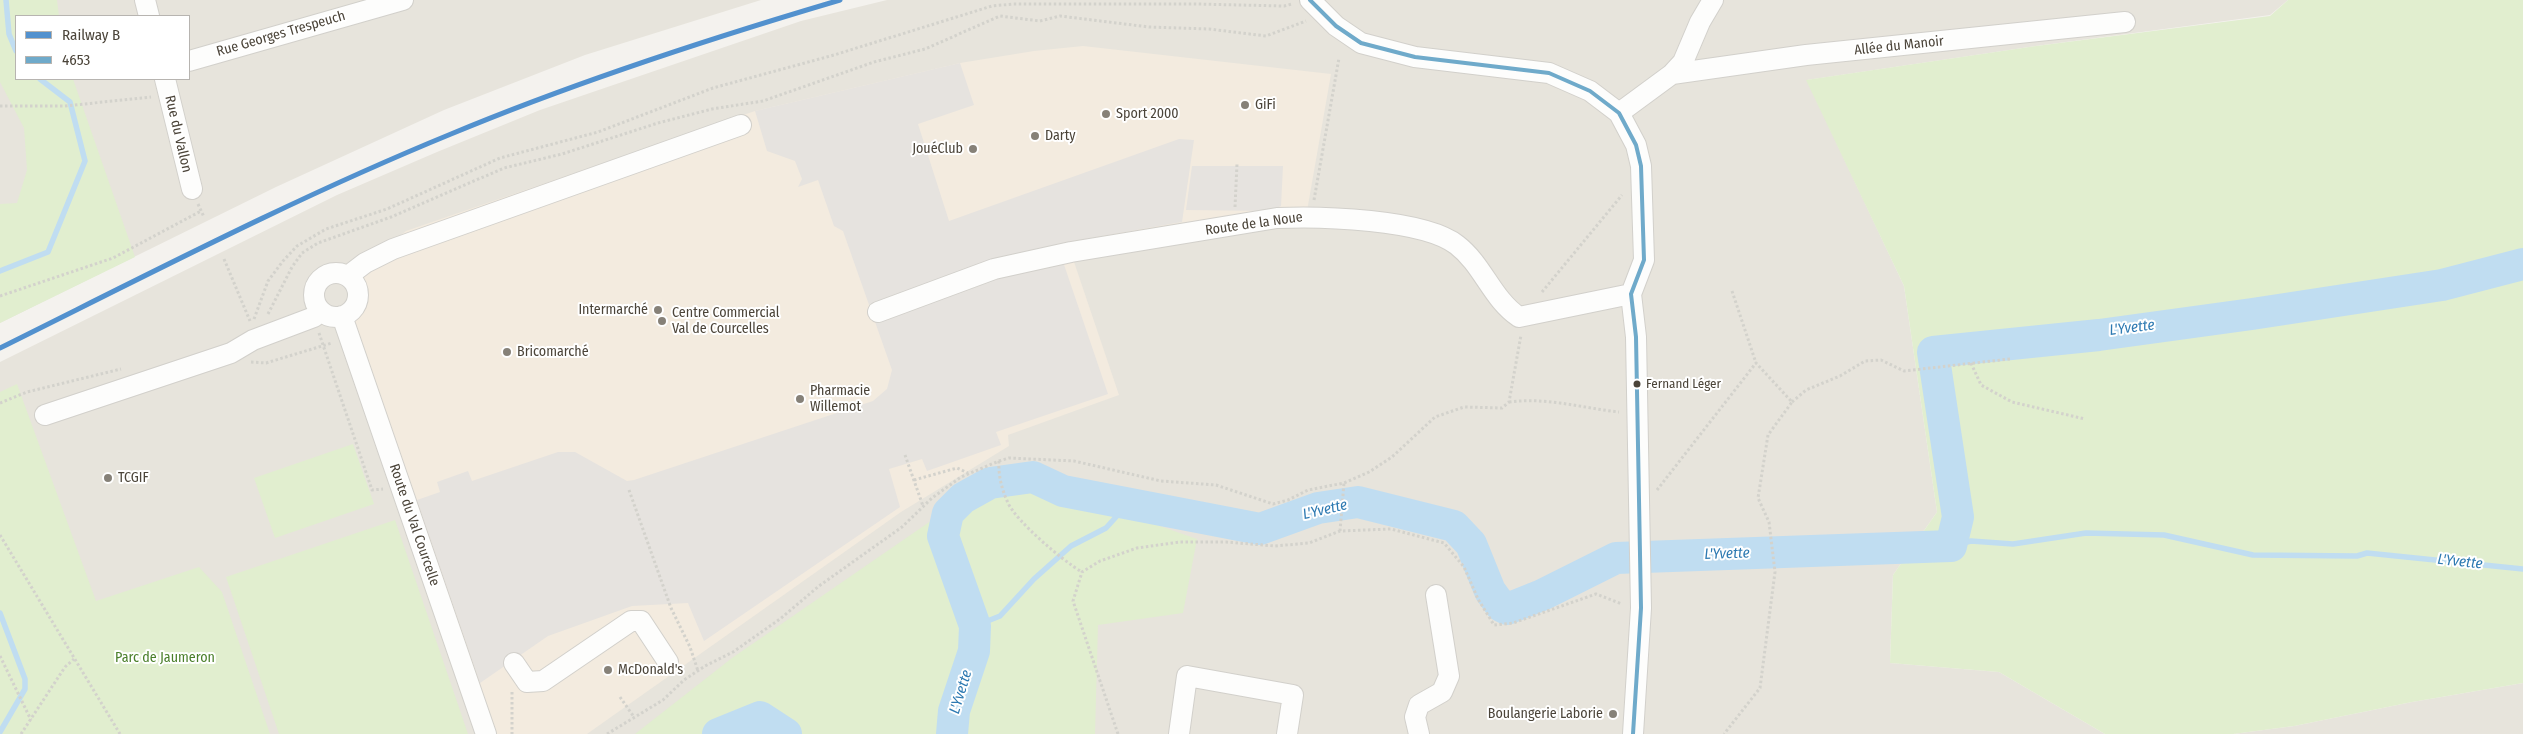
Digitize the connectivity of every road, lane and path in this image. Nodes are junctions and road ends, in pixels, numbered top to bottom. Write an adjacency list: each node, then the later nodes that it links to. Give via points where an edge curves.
1 (145, 0): 5 (street)
2 (403, 0): 8 (street, Rue Georges Trespeuch)
3 (1713, 0): 9 (street, via 1683,62)
4 (1305, 1): 12 (street, via 1362,44 1415,57 1549,73 1590,91); 20 (path, via 1284,6 992,6 713,88 598,132 500,158 386,209 326,229 297,246 283,261 268,281 252,324)
5 (149, 15)
6 (2126, 22): 9 (street, Allée du Manoir, via 1806,56)
7 (1339, 58): 18 (path)
8 (190, 60)
9 (1672, 74): 12 (street)
10 (167, 87): 11 (path, via 79,105); 15 (street, Rue du Vallon)
11 (0, 106)
12 (1619, 113): 23 (street, via 1636,145 1641,166 1644,260)
13 (741, 125): 21 (street, via 392,249)
14 (1237, 164): 19 (path)
15 (192, 190)
16 (1625, 192): 26 (path, via 1535,301)
17 (201, 211): 24 (path, via 113,258)
18 (1311, 216): 19 (street, Route de la Noue); 26 (street, Route de la Noue, via 1427,231 1457,244 1483,272 1507,310 1519,317)
19 (1234, 226): 25 (street, Route de la Noue, via 1071,252 994,269)
20 (224, 259)
21 (348, 276): 27 (street, via 334,272 316,284); 28 (street, via 357,285 358,298 353,309)
22 (1732, 291): 34 (path)
23 (1631, 294): 26 (street, Route de la Noue); 40 (street, via 1636,338)
24 (0, 296)
25 (878, 312)
26 (1536, 312)
27 (317, 314): 28 (street); 31 (path); 32 (street, via 253,340)
28 (342, 316): 30 (street, Route du Val Courcelle)
29 (1522, 331): 37 (path)
30 (349, 337): 31 (path); 48 (street, Route du Val Courcelle)
31 (323, 346): 32 (path, via 266,363 236,360); 48 (path, via 372,490)
32 (231, 353): 41 (street)
33 (2010, 359): 35 (path)
34 (1756, 363): 38 (path); 51 (path)
35 (1971, 363): 38 (path, via 1904,371 1881,360 1866,361 1806,390); 42 (path, via 1981,385 2012,402)
36 (125, 369): 39 (path, via 116,368 28,392)
37 (1509, 402): 40 (path, via 1570,403); 47 (path, via 1502,408 1464,407 1436,417 1392,457)
38 (1792, 402): 75 (path, via 1768,435 1758,498 1769,522 1775,572 1760,688)
39 (0, 404)
40 (1637, 414): 51 (street)
41 (45, 415)
42 (2086, 419)
43 (905, 456): 46 (path)
44 (999, 461): 45 (path); 47 (path, via 1009,458 1074,461 1161,481 1216,485 1273,504 1308,490); 54 (path, via 998,473 1008,504 1065,562)
45 (969, 473): 46 (path, via 957,468); 50 (path)
46 (914, 480): 50 (path)
47 (1344, 483): 52 (path)
48 (401, 487): 67 (street, Route du Val Courcelle)
49 (629, 490): 61 (path, via 671,608)
50 (923, 506): 61 (path, via 902,527 819,586 780,619 733,652)
51 (1639, 513): 56 (street)
52 (1340, 531): 54 (path, via 1309,543 1276,546 1180,542 1137,548); 56 (path, via 1391,529 1444,543 1464,567 1494,625 1513,623 1596,594 1619,601)
53 (0, 535): 58 (path)
54 (1082, 572): 70 (path, via 1073,600)
55 (1436, 596): 73 (street, via 1449,676 1442,692 1419,705 1415,717)
56 (1640, 615): 74 (street)
57 (0, 656): 64 (path)
58 (74, 659): 64 (path, via 65,667); 66 (path)
59 (668, 662): 60 (street, via 641,622 630,622 544,681 526,682)
60 (514, 663): 68 (path)
61 (698, 671): 63 (path, via 663,700)
62 (620, 698): 63 (path)
63 (634, 717): 69 (path)
64 (30, 720): 65 (path)
65 (21, 734)
66 (120, 734)
67 (486, 734)
68 (512, 734)
69 (607, 734)
70 (1118, 734)
71 (1179, 734): 72 (street, via 1187,676 1292,695)
72 (1287, 734)
73 (1419, 734)
74 (1633, 734)
75 (1724, 734)

